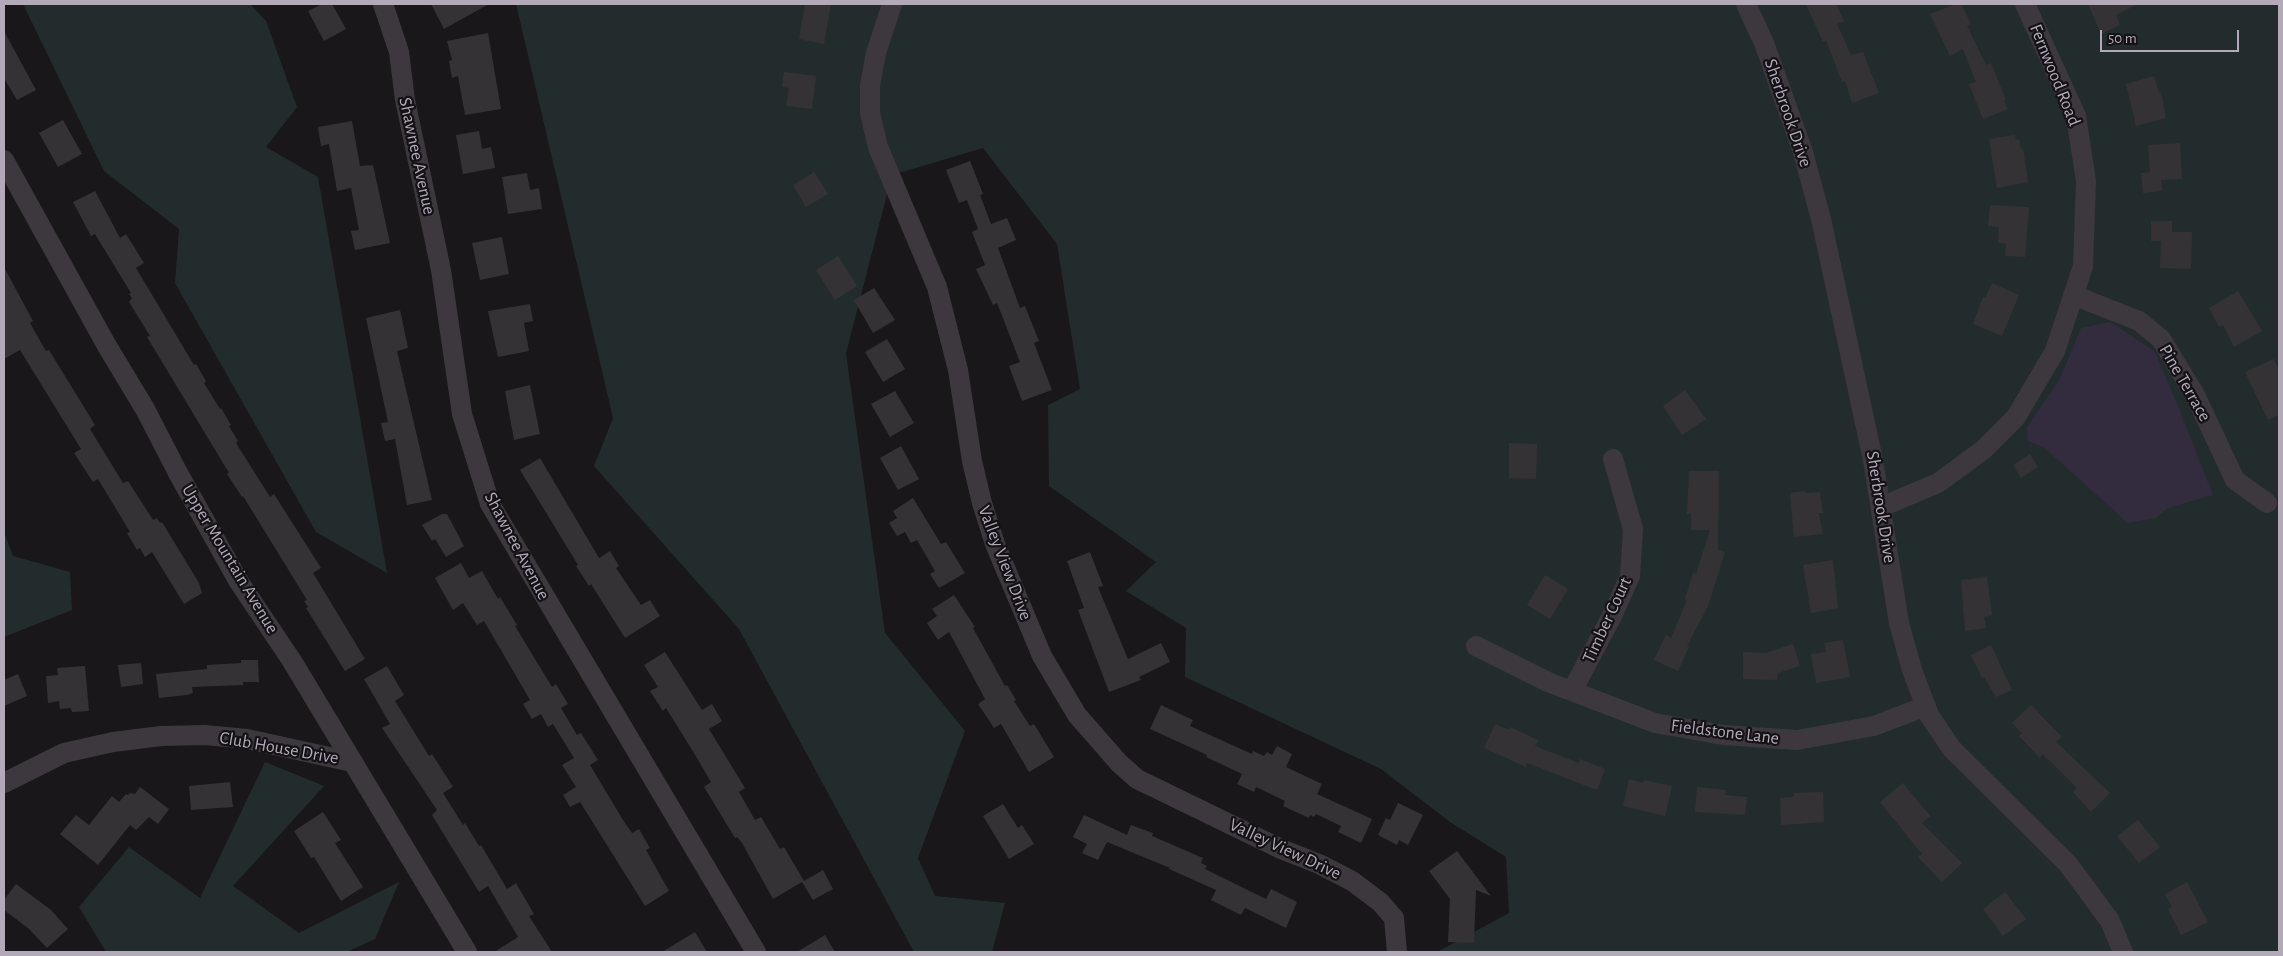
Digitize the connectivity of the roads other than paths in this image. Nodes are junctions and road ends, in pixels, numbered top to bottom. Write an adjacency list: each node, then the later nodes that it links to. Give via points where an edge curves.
1 (383, 4): 16 (street, Shawnee Avenue, via 399,52 405,100 441,270 462,414 490,504)
2 (892, 4): 17 (street, Valley View Drive, via 876,53 870,85 870,113 878,147 937,287 958,370 982,503 995,544 1042,656 1076,716 1137,779 1352,882 1380,902 1394,918)
3 (1746, 4): 9 (street, Sherbrook Drive, via 1764,43 1797,134 1822,219)
4 (2025, 4): 6 (street, Fernwood Road, via 2076,116 2086,181 2083,266)
5 (4, 160): 13 (street, Upper Mountain Avenue, via 239,582 292,661)
6 (2073, 295): 8 (street, Pine Terrace, via 2140,321 2161,339 2195,395 2236,480); 9 (street, Fernwood Road, via 2055,350 2016,417 1983,450 1938,483)
7 (1613, 459): 11 (street, Timber Court, via 1633,529 1630,576)
8 (2266, 503)
9 (1881, 507): 12 (street, Sherbrook Drive, via 1899,623)
10 (1476, 646): 11 (street, Fieldstone Lane)
11 (1572, 691): 12 (street, Fieldstone Lane, via 1655,723 1723,736 1797,740 1874,726)
12 (1926, 706): 18 (street, Sherbrook Drive, via 1952,749 2068,864 2110,921)
13 (352, 762): 14 (street, Club House Drive, via 247,739 205,735 161,736 64,753); 15 (street, Upper Mountain Avenue)
14 (4, 783)
15 (467, 952)
16 (756, 952)
17 (1397, 952)
18 (2123, 952)

